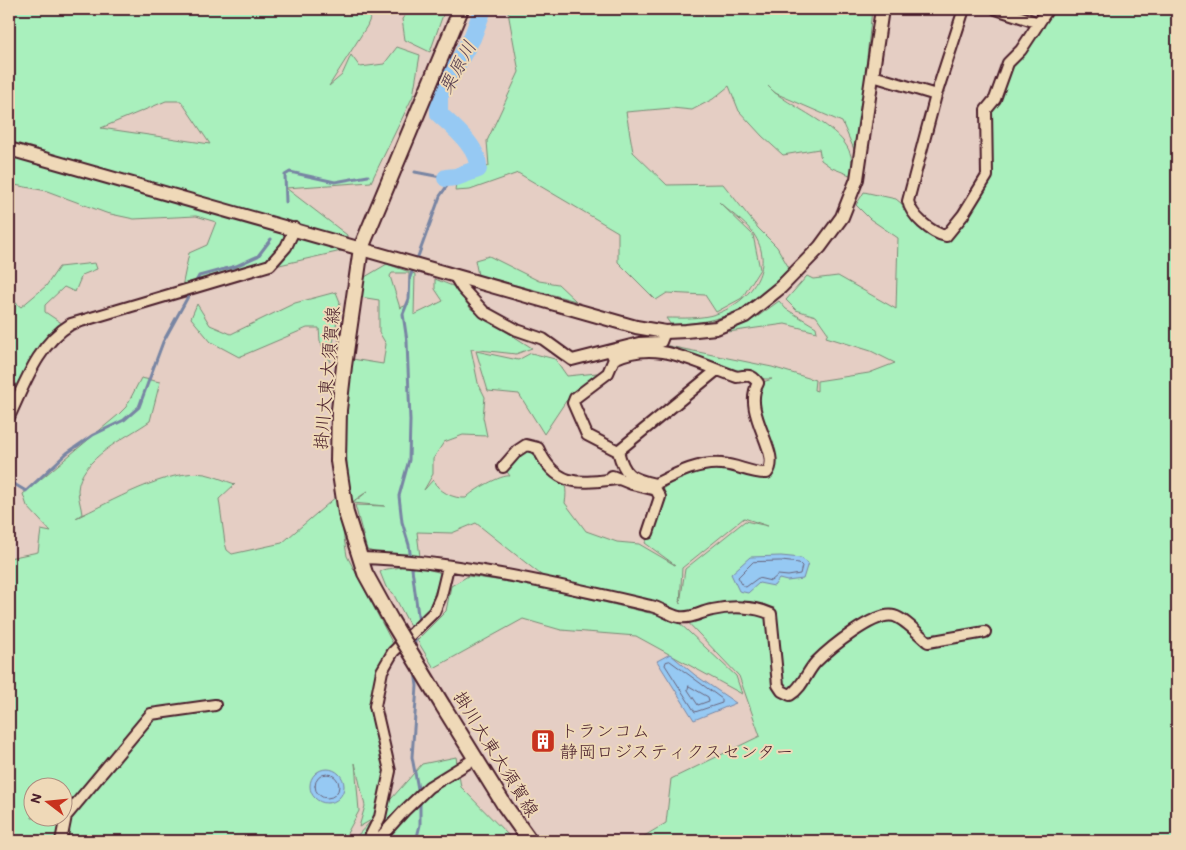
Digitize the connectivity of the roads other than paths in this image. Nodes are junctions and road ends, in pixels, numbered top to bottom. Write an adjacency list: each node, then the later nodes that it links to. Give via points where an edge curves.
1 (461, 9): 11 (main road, 掛川大東大須賀線)
2 (882, 9): 7 (street)
3 (964, 9): 8 (street)
4 (996, 9): 6 (street)
5 (1048, 9): 6 (street)
6 (1039, 23): 8 (street, via 1022,50 1008,64 995,99 986,110 987,176 946,236 937,235 910,211 908,201)
7 (873, 76): 8 (street); 13 (street, via 858,179 842,217 820,247 781,287 744,316 716,328)
8 (936, 95)
9 (9, 148): 10 (street)
10 (295, 228): 11 (street); 16 (street, via 286,247 270,264 71,324 58,332 42,351)
11 (361, 248): 12 (street); 23 (main road, 掛川大東大須賀線, via 341,392 338,460 346,513)
12 (454, 274): 13 (street, via 636,327); 14 (street, via 484,312 543,339 566,358 580,360)
13 (665, 332): 14 (street, via 661,342 639,343)
14 (613, 355): 15 (street, via 654,349); 17 (street, via 608,374 573,403 587,435)
15 (717, 370): 17 (street); 21 (street, via 737,377 754,377 758,384 753,400 761,434 771,452 770,469 767,473 756,473 722,464 704,464)
16 (9, 417)
17 (618, 451): 21 (street, via 625,471)
18 (503, 467): 20 (street, via 526,445 538,448 546,465 572,481)
19 (593, 475): 20 (street)
20 (618, 479): 21 (street)
21 (652, 486): 22 (street, via 660,497)
22 (648, 533)
23 (360, 558): 24 (street); 27 (main road, 掛川大東大須賀線, bridge, via 390,620)
24 (448, 567): 25 (street, via 563,587 654,607 680,617 692,617 712,610 759,608 771,614 778,685 790,695 800,687 815,663 829,651 861,627 884,615 896,616 928,642); 29 (street, via 442,596 434,612 393,652 382,670 375,706 390,771 380,817)
25 (985, 632)
26 (215, 705): 28 (street, via 151,714 66,816)
27 (476, 758): 30 (street, via 429,787); 31 (main road, 掛川大東大須賀線)
28 (61, 841)
29 (368, 841)
30 (378, 841)
31 (530, 841)

